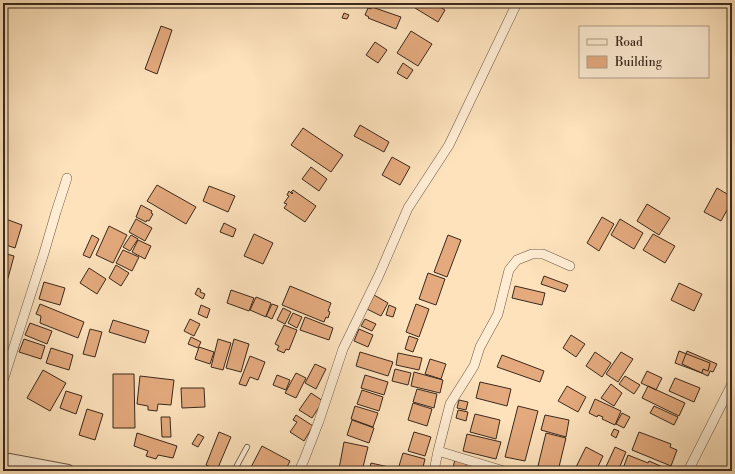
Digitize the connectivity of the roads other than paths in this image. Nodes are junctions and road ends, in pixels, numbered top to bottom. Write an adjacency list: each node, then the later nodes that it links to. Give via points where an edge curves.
1 (517, 3): 12 (street, via 449,145 408,208 343,349 319,422)
2 (67, 178): 4 (street)
3 (570, 266): 7 (street, via 543,254 532,254 517,260 509,270 498,314 480,347 474,366 450,404)
4 (3, 381)
5 (732, 384): 15 (street)
6 (247, 446): 11 (lane)
7 (438, 451): 13 (street); 14 (street)
8 (6, 459): 9 (street); 10 (street)
9 (22, 471)
10 (68, 471)
11 (234, 471)
12 (299, 471)
13 (434, 471)
14 (504, 471)
15 (688, 471)

